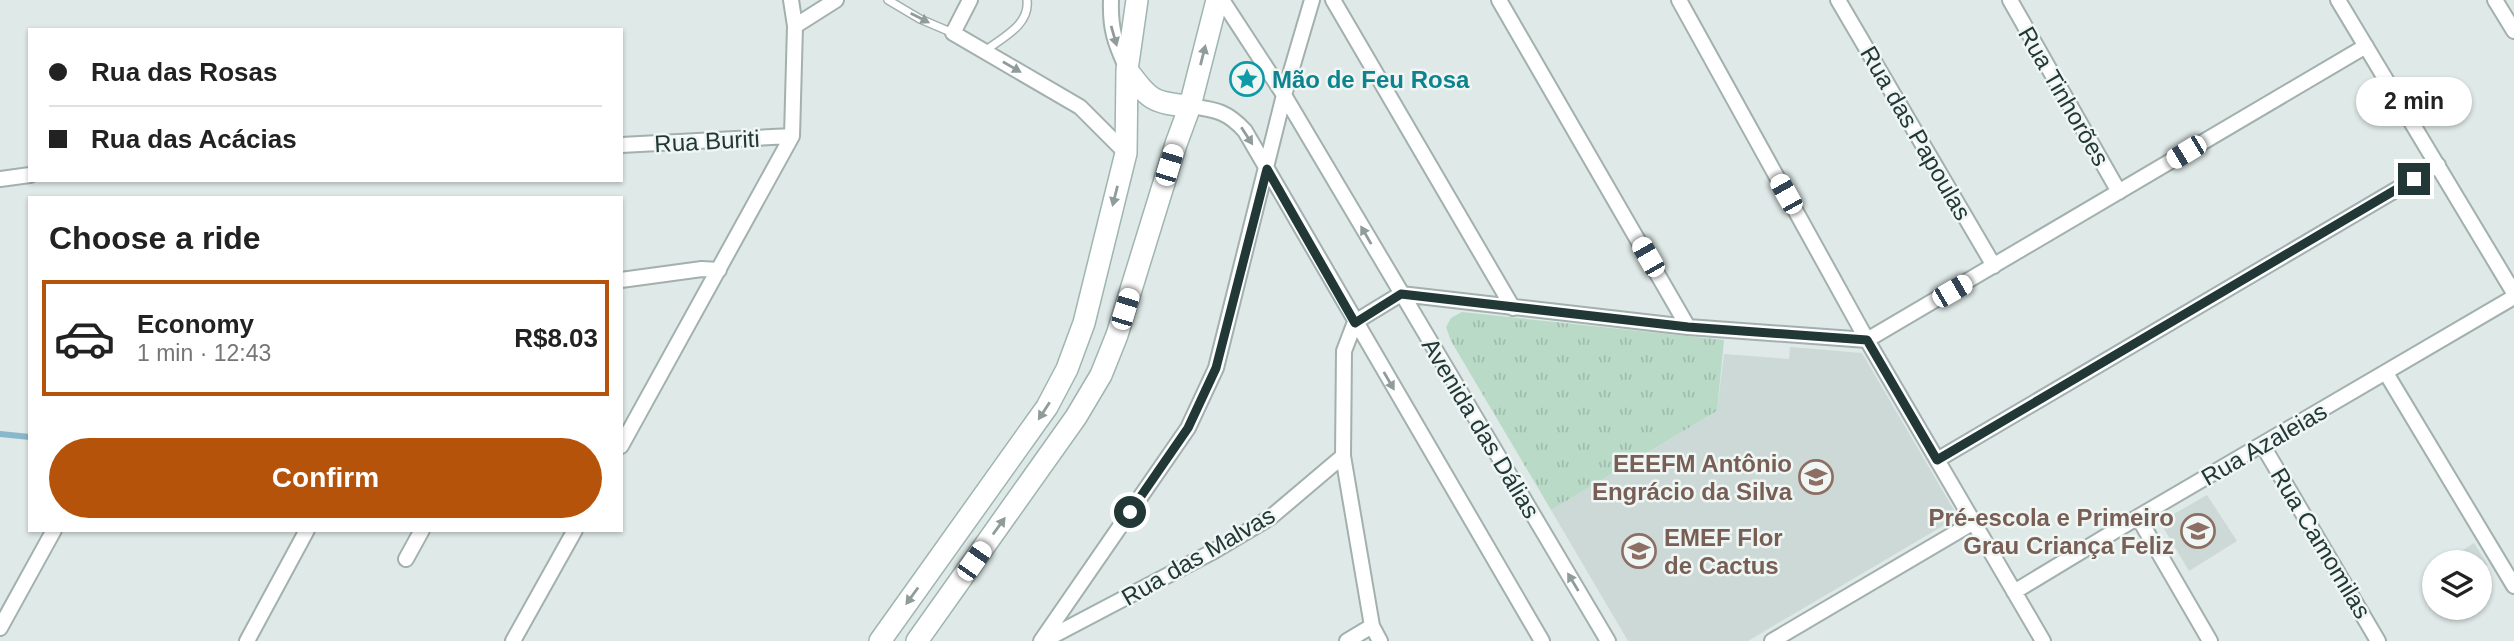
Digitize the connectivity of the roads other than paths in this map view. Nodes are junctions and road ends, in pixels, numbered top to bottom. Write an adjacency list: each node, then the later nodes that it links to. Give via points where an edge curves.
1 (791, 0): 17 (street)
2 (888, 0): 19 (lane, one-way to 19)
3 (970, 0): 19 (street)
4 (1027, 0): 21 (lane, via 1025,19)
5 (1111, 0): 22 (street, one-way to 22, via 1113,38)
6 (1137, 0): 22 (main road)
7 (1219, 0): 23 (street, Avenida das Dálias); 24 (main road, one-way to 7)
8 (1312, 0): 23 (street)
9 (1333, 0): 38 (street)
10 (1499, 0): 40 (street)
11 (1679, 0): 41 (street)
12 (1838, 0): 33 (street, Rua das Papoulas)
13 (2010, 0): 32 (street, Rua Tinhorões)
14 (2338, 0): 20 (street)
15 (2496, 0): 18 (street)
16 (831, 1): 17 (street)
17 (795, 26): 25 (street)
18 (2514, 31)
19 (953, 33): 21 (street)
20 (2365, 46): 28 (street); 32 (street)
21 (985, 51): 27 (street, one-way to 27, via 1080,107)
22 (1127, 70): 24 (main road, via 1157,102); 27 (main road)
23 (1284, 95): 29 (street); 36 (street, Avenida das Dálias, one-way to 23)
24 (1190, 106): 29 (street, one-way to 29, via 1221,111 1234,119); 62 (main road, one-way to 24, via 1101,375)
25 (792, 136): 26 (street, Rua Buriti); 34 (street)
26 (623, 145)
27 (1126, 153): 61 (main road, one-way to 61, via 1084,323 1067,369 1047,407)
28 (2438, 165): 37 (street); 46 (street)
29 (1267, 169): 39 (street); 63 (street, via 1216,368 1188,428)
30 (28, 175): 31 (street)
31 (0, 179)
32 (2119, 192): 33 (street)
33 (1994, 266): 41 (street)
34 (719, 270): 35 (street, via 702,268); 43 (street)
35 (623, 280)
36 (1401, 294): 38 (street); 39 (street); 67 (street, Avenida das Dálias, one-way to 36)
37 (2514, 295): 42 (street, Rua Azaleias)
38 (1513, 308): 40 (street)
39 (1355, 323): 45 (street, via 1344,351); 66 (street, one-way to 66)
40 (1688, 327): 41 (street)
41 (1867, 340): 46 (street)
42 (2386, 373): 44 (street, Rua Azaleias); 54 (street)
43 (623, 442)
44 (2263, 446): 47 (street, Rua Azaleias); 70 (street, Rua Camomilas)
45 (1343, 456): 56 (street); 63 (street, Rua das Malvas, via 1271,517)
46 (1937, 460): 48 (street)
47 (2137, 517): 55 (street, Rua Azaleias); 69 (street)
48 (1973, 522): 55 (street); 68 (street)
49 (53, 532): 57 (street)
50 (306, 532): 59 (street)
51 (421, 532): 53 (street)
52 (574, 532): 60 (street)
53 (406, 559)
54 (2514, 586)
55 (2014, 592): 58 (street)
56 (1372, 626): 64 (street); 65 (street)
57 (0, 628)
58 (2041, 640)
59 (247, 641)
60 (513, 641)
61 (880, 641)
62 (917, 641)
63 (1042, 641)
64 (1347, 641)
65 (1380, 641)
66 (1542, 641)
67 (1608, 641)
68 (1772, 641)
69 (2210, 641)
70 (2378, 641)

